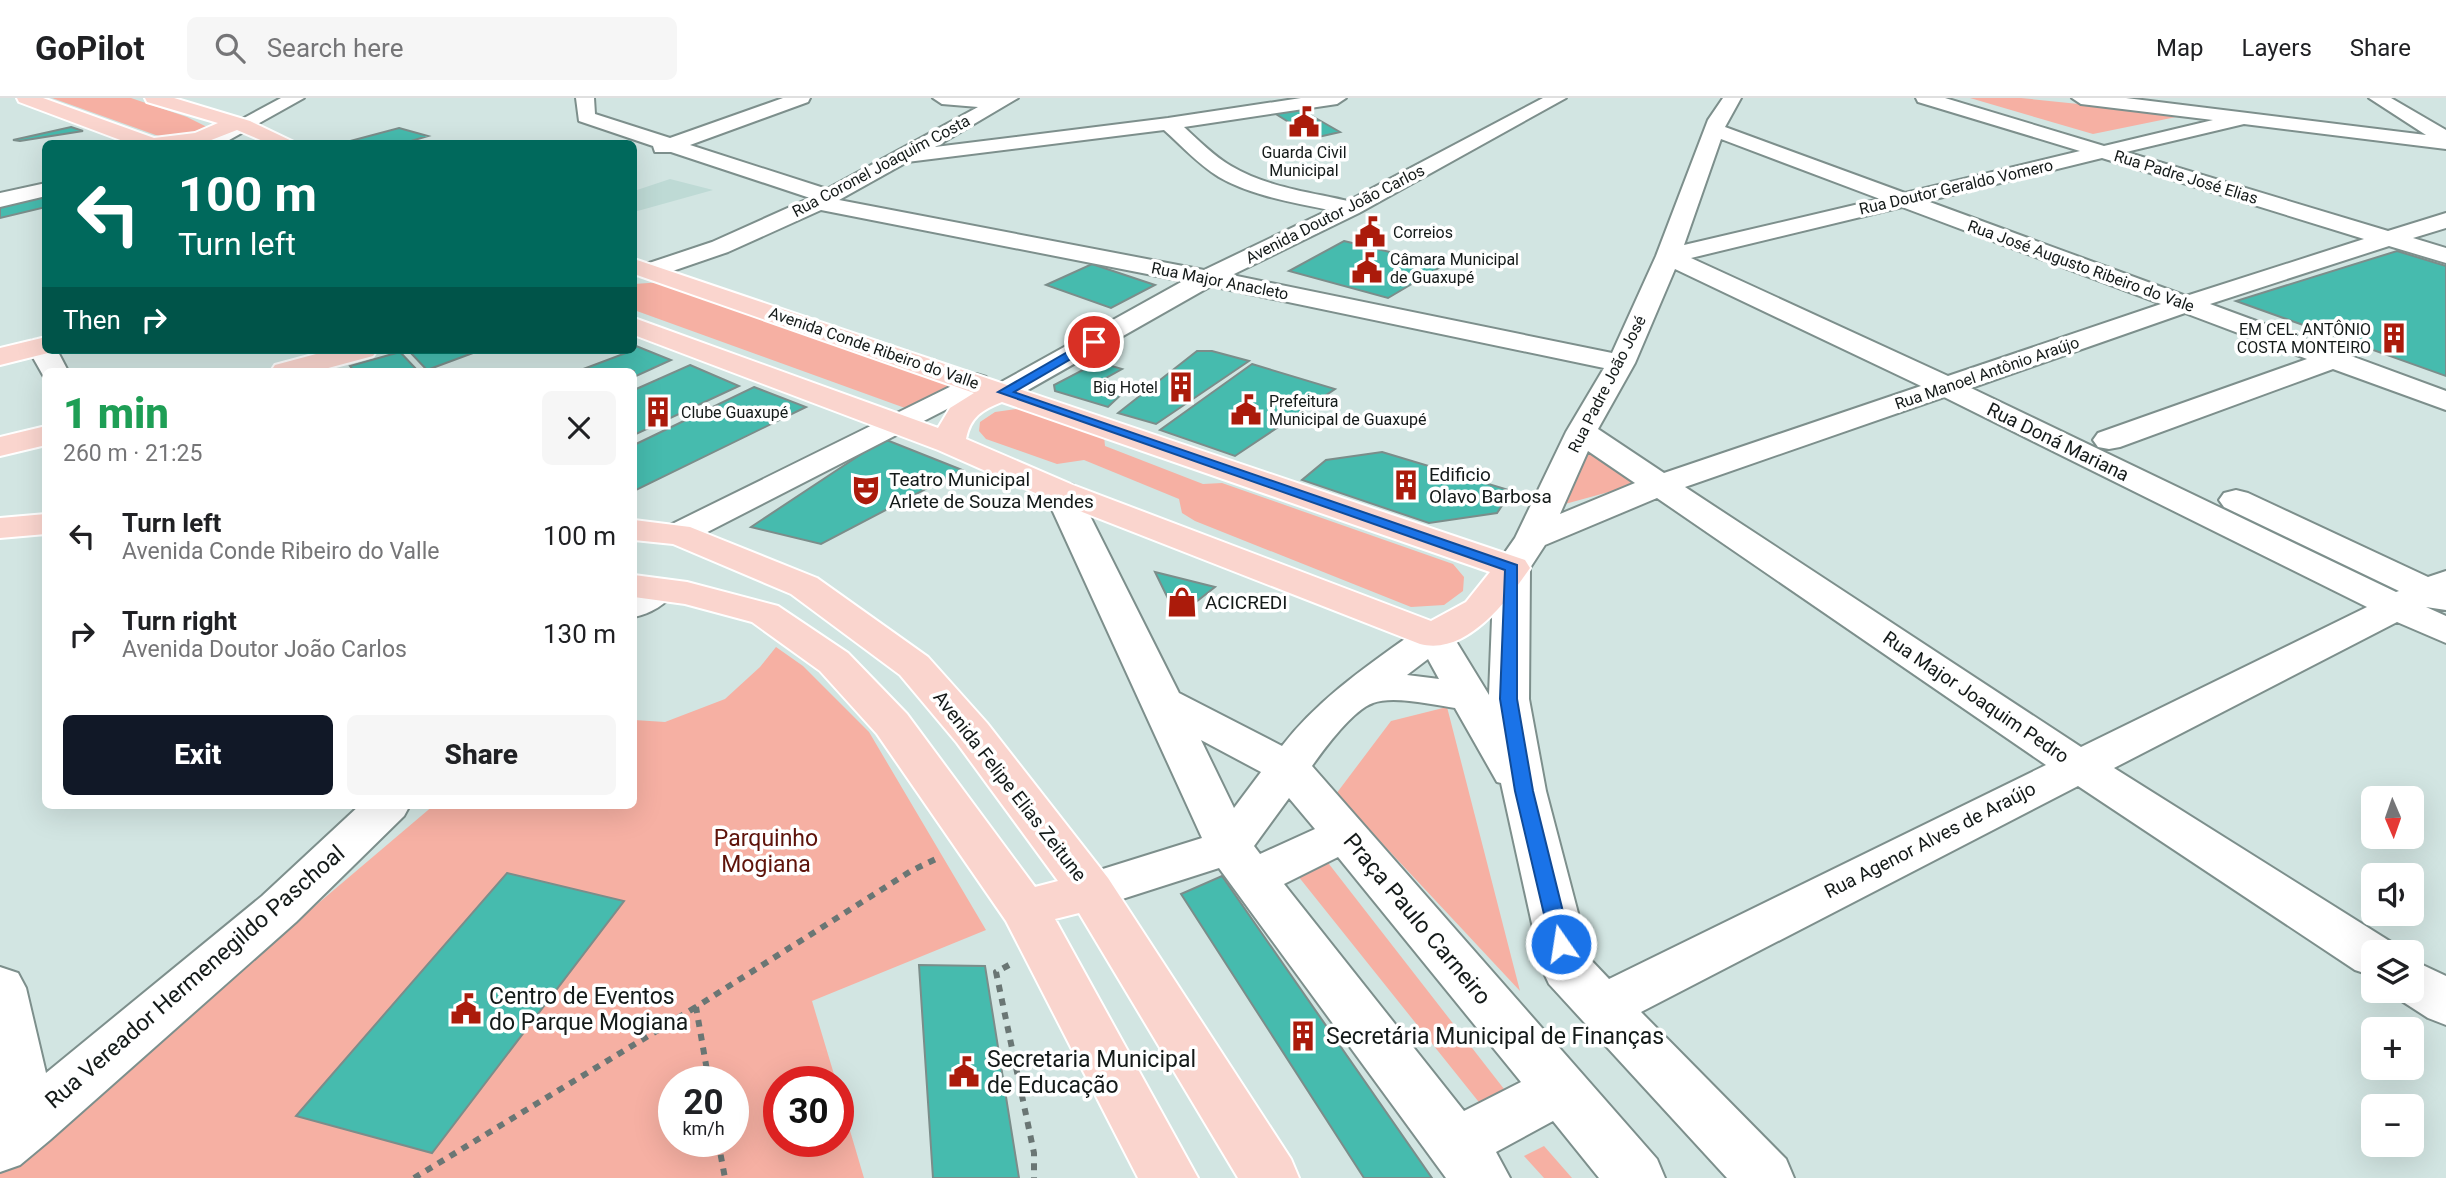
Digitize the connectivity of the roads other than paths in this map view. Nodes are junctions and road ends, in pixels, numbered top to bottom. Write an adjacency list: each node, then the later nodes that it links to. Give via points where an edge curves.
1 (26, 98): 22 (main road)
2 (153, 98): 17 (main road)
3 (295, 98): 17 (street)
4 (585, 98): 26 (street, Rua Major Anacleto, via 586,117)
5 (801, 98): 26 (street)
6 (942, 98): 14 (street)
7 (1558, 98): 35 (street, Avenida Doutor João Carlos)
8 (1732, 98): 19 (street, Rua Padre João José)
9 (1925, 98): 27 (street, Rua Padre José Elias)
10 (1956, 98): 27 (street, Rua Padre José Elias)
11 (2081, 98): 15 (street)
12 (2378, 98): 21 (street)
13 (1329, 99): 18 (street)
14 (1003, 101): 20 (street, Rua Coronel Joaquim Costa)
15 (2216, 115): 16 (street); 27 (street, Rua Doutor Geraldo Vomero)
16 (2245, 118): 21 (street); 27 (street, Rua Doutor Geraldo Vomero)
17 (240, 124): 23 (main road); 24 (street); 25 (main road)
18 (1168, 124): 28 (street); 35 (street, via 1236,178)
19 (1717, 125): 32 (street, Rua José Augusto Ribeiro do Vale); 39 (street, Rua Padre João José)
20 (952, 128): 28 (street); 30 (street, Rua Coronel Joaquim Costa)
21 (2444, 137)
22 (141, 140)
23 (183, 140)
24 (213, 140)
25 (278, 140)
26 (670, 145): 29 (street); 34 (street, Rua Major Anacleto)
27 (2099, 146): 32 (street, Rua Doutor Geraldo Vomero); 37 (street, Rua Padre José Elias)
28 (975, 148): 30 (street)
29 (637, 156)
30 (901, 158): 34 (street, Rua Coronel Joaquim Costa)
31 (42, 190): 33 (street)
32 (1902, 193): 39 (street, Rua Doutor Geraldo Vomero); 43 (street, Rua José Augusto Ribeiro do Vale)
33 (0, 200)
34 (822, 200): 41 (street, Rua Coronel Joaquim Costa, via 720,247); 42 (street, Rua Major Anacleto)
35 (1351, 208): 42 (street, Avenida Doutor João Carlos)
36 (2446, 220): 37 (street, Rua Manoel Antônio Araújo)
37 (2397, 235): 38 (street, Rua Padre José Elias); 40 (street, Rua Padre José Elias); 43 (street, Rua Manoel Antônio Araújo)
38 (2446, 244)
39 (1679, 247): 49 (street, Rua Padre João José); 51 (street, Rua Doná Mariana); 53 (street, Rua Doná Mariana)
40 (2446, 257)
41 (639, 271): 54 (main road, Avenida Conde Ribeiro do Valle)
42 (1207, 278): 49 (street, Rua Major Anacleto); 54 (street, Avenida Doutor João Carlos)
43 (2197, 301): 48 (street, Rua José Augusto Ribeiro do Vale); 51 (street, Rua Manoel Antônio Araújo); 52 (street, Rua José Augusto Ribeiro do Vale)
44 (637, 327): 56 (main road)
45 (47, 354): 47 (main road)
46 (348, 354): 50 (main road)
47 (0, 357)
48 (2333, 359): 55 (street, Rua José Augusto Ribeiro do Vale); 59 (street)
49 (1621, 363): 57 (street, Rua Padre João José)
50 (296, 368)
51 (1976, 377): 53 (street, Rua Manoel Antônio Araújo); 59 (street, Rua Doná Mariana)
52 (2446, 385)
53 (1947, 387): 62 (street, Rua Manoel Antônio Araújo); 72 (street, Rua Doná Mariana)
54 (990, 388): 56 (street, Avenida Doutor João Carlos); 60 (main road, via 953,422); 70 (main road, Avenida Conde Ribeiro do Valle)
55 (2446, 401)
56 (898, 424): 60 (main road); 66 (street)
57 (1581, 432): 62 (street, Rua Major Joaquim Pedro); 70 (street, Rua Padre João José)
58 (42, 436): 61 (main road)
59 (2109, 440): 72 (street, Rua Doná Mariana)
60 (949, 443): 63 (main road)
61 (0, 447)
62 (1662, 484): 70 (street, Rua Manoel Antônio Araújo); 78 (street, Rua Major Joaquim Pedro)
63 (1061, 492): 74 (main road); 77 (street)
64 (42, 524): 65 (main road)
65 (0, 528)
66 (674, 536): 69 (main road); 71 (main road, via 717,563 703,578); 84 (main road, Avenida Felipe Elias Zeitune, via 804,586 914,666 972,733)
67 (0, 540): 68 (main road)
68 (42, 542)
69 (637, 548)
70 (1522, 553): 74 (main road, Rua Padre João José, via 1479,610); 80 (street, via 1509,699)
71 (642, 594): 85 (main road, via 687,593 765,614 834,662 892,724)
72 (2430, 595): 73 (street, Rua Doná Mariana); 78 (street, Rua Agenor Alves de Araújo)
73 (2446, 631)
74 (1434, 636): 75 (street); 76 (street)
75 (1361, 690): 76 (street, via 1408,688); 79 (street, via 1320,725)
76 (1470, 697): 80 (street)
77 (1163, 702): 79 (street, Praça Paulo Carneiro); 83 (street)
78 (2077, 765): 86 (street, Rua Major Joaquim Pedro); 90 (street, Rua Agenor Alves de Araújo)
79 (1289, 768): 82 (street, Praça Paulo Carneiro); 83 (street)
80 (1524, 791): 90 (street, via 1567,969)
81 (384, 809): 92 (street, Rua Vereador Hermenegildo Paschoal, via 279,909)
82 (1345, 834): 83 (street); 91 (street, Praça Paulo Carneiro)
83 (1241, 862): 84 (street); 93 (street)
84 (1091, 891): 85 (main road); 95 (main road, Avenida Felipe Elias Zeitune)
85 (1033, 928): 94 (main road)
86 (2361, 948)
87 (0, 988): 92 (street)
88 (2424, 989): 89 (street)
89 (2446, 1003)
90 (1602, 1007): 97 (street)
91 (1561, 1089): 93 (street); 96 (street, Praça Paulo Carneiro)
92 (15, 1134)
93 (1468, 1161)
94 (1169, 1178)
95 (1269, 1178)
96 (1636, 1178)
97 (1765, 1178)

